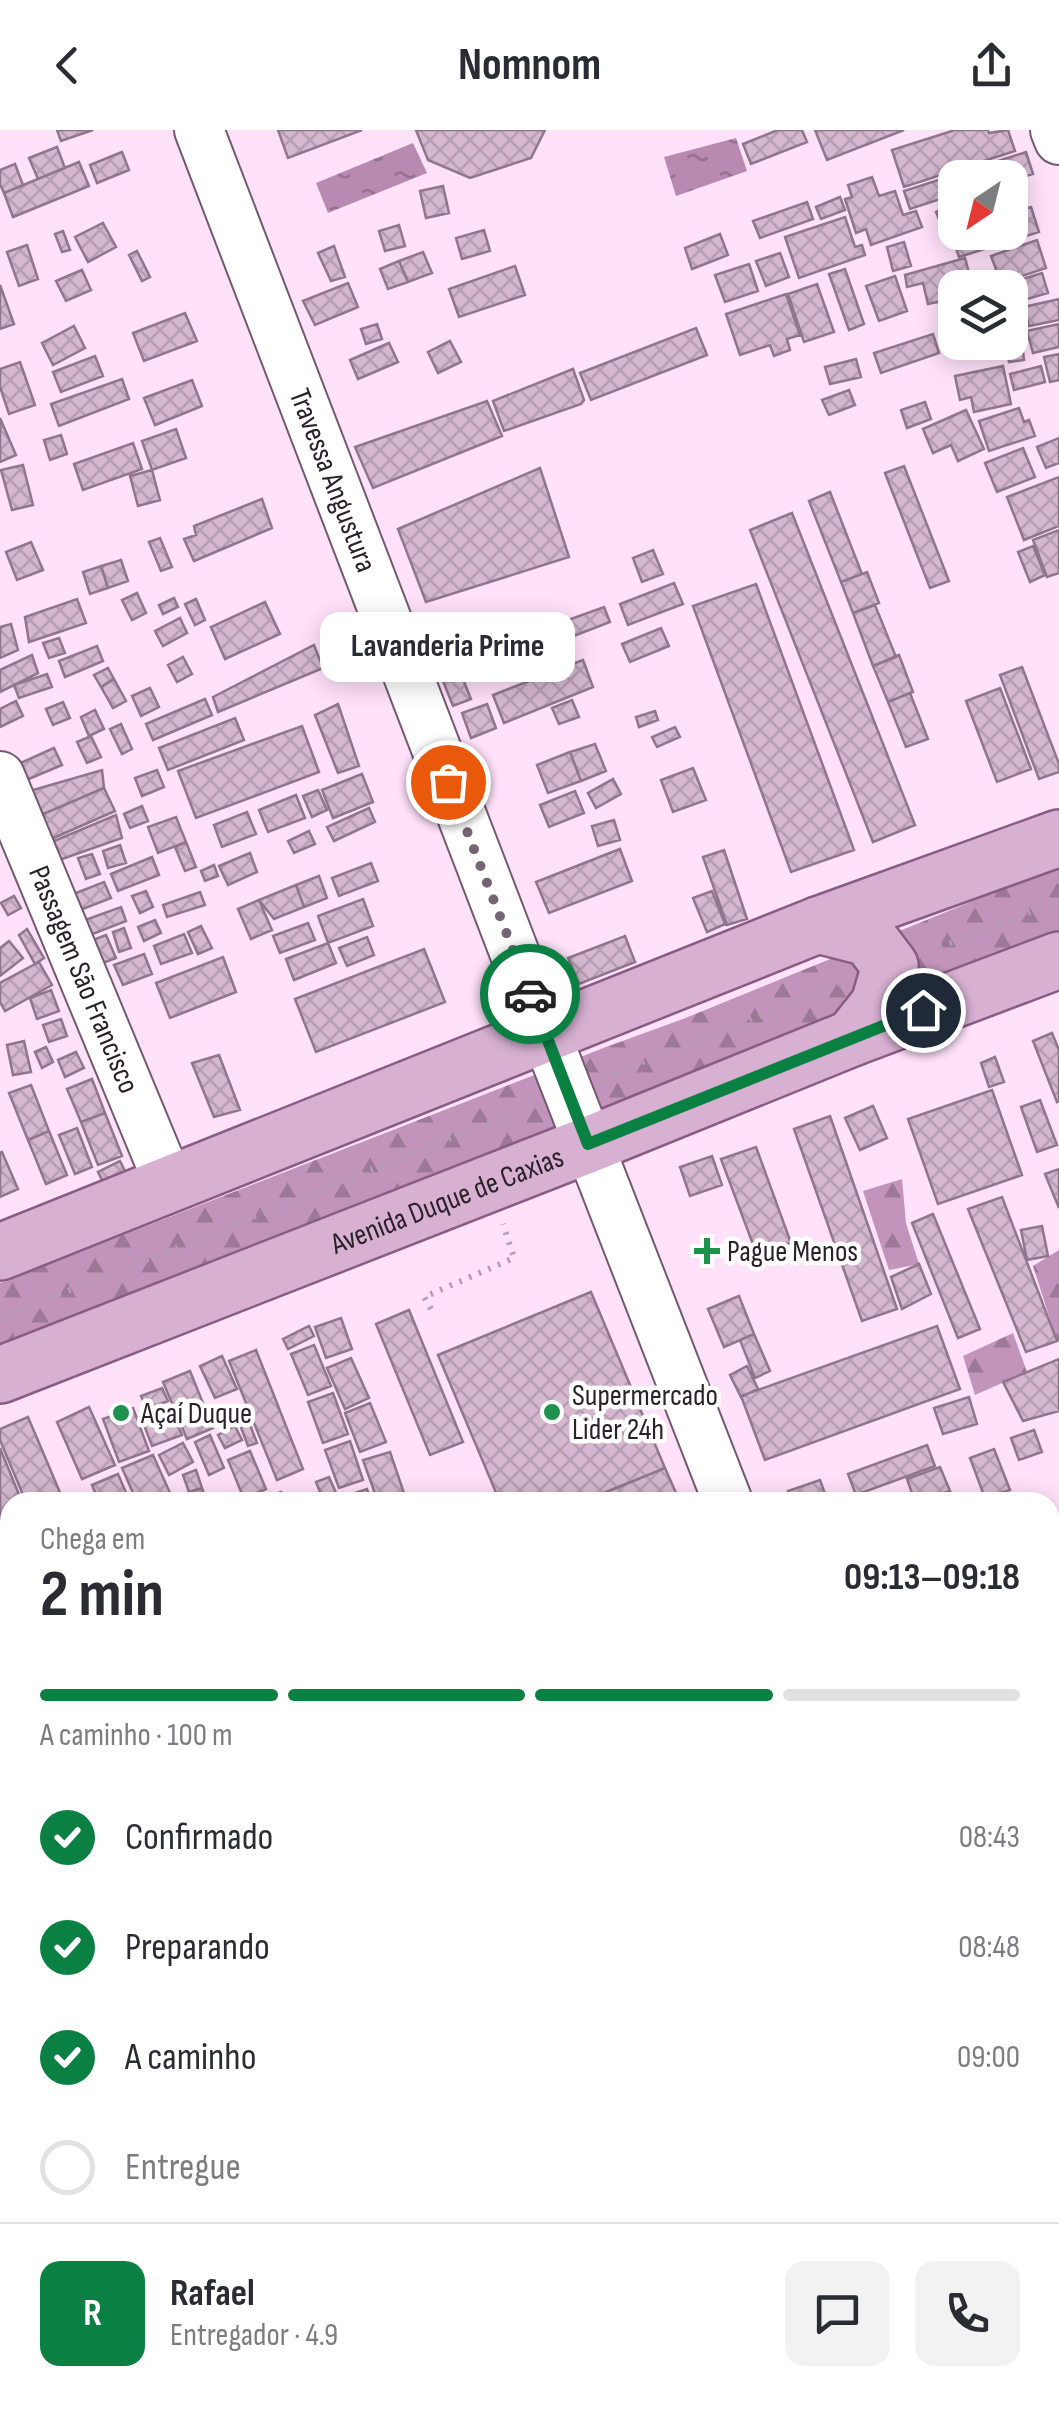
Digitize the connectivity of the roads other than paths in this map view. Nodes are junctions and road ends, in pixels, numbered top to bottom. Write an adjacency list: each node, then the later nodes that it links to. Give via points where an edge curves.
1 (199, 130): 8 (street, Travessa Angustura)
2 (1055, 130): 3 (street)
3 (1059, 140)
4 (0, 776): 11 (street, Passagem São Francisco)
5 (1059, 838): 6 (main road)
6 (818, 925): 8 (main road); 9 (main road, via 868,938 890,966 879,1004)
7 (1059, 960): 9 (main road, Avenida Duque de Caxias)
8 (546, 1036): 10 (street, Travessa Angustura); 11 (main road)
9 (852, 1038): 10 (main road, Avenida Duque de Caxias)
10 (588, 1144): 13 (main road, Avenida Duque de Caxias); 14 (street, Travessa Angustura)
11 (168, 1184): 12 (main road)
12 (0, 1252)
13 (0, 1375)
14 (724, 1492)

